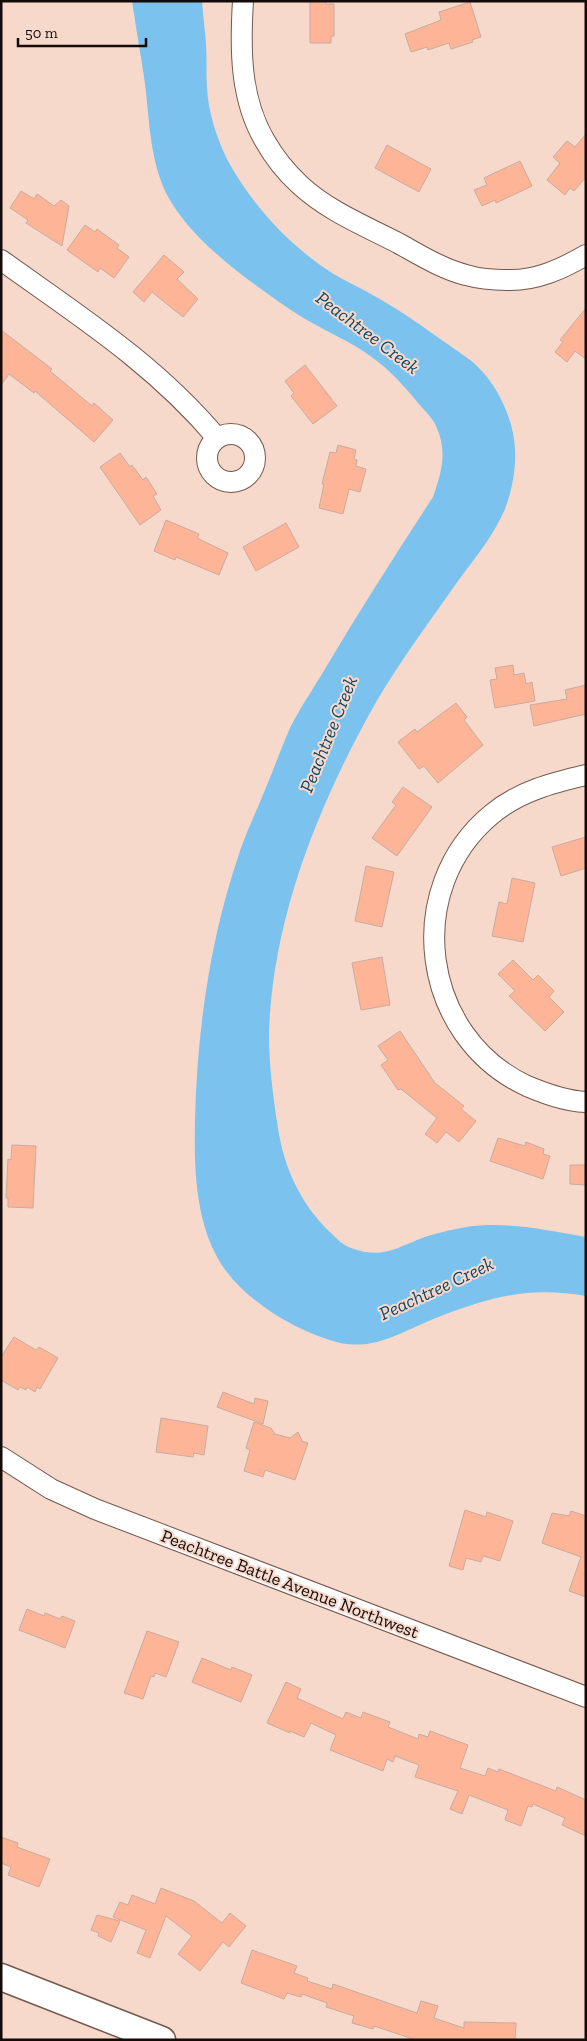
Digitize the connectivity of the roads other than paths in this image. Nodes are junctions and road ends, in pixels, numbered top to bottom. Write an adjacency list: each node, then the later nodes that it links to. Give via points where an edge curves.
1 (243, 1): 2 (street, via 244,78 248,100 264,140 300,185 332,209 445,268 485,279 539,276)
2 (586, 255)
3 (1, 260): 4 (street, via 126,348 192,408)
4 (217, 438)
5 (586, 775): 6 (street, via 546,784 518,797 492,814 470,836 440,893 434,924 434,955 441,988 456,1022 480,1053 510,1078 546,1095)
6 (586, 1102)
7 (1, 1457): 8 (street, Peachtree Battle Avenue Northwest, via 51,1489 95,1509)
8 (586, 1697)
9 (1, 1977): 10 (street)
10 (162, 2040)

